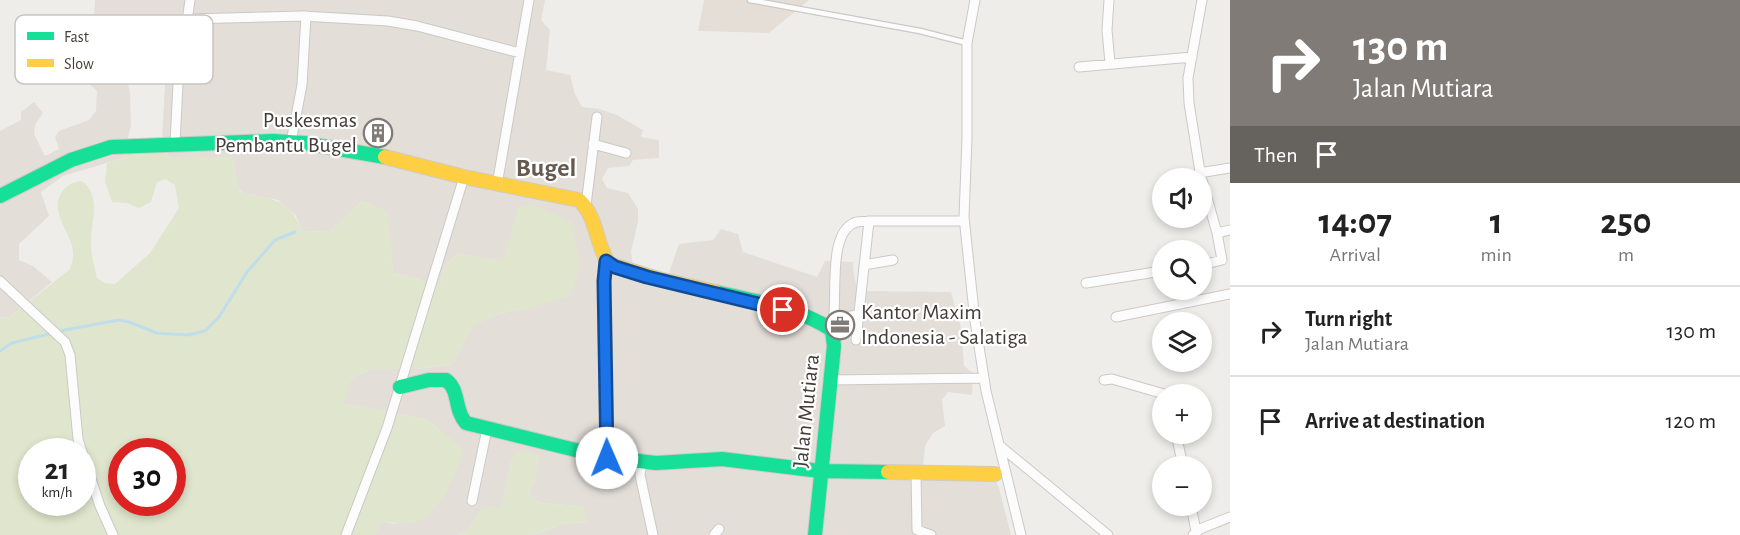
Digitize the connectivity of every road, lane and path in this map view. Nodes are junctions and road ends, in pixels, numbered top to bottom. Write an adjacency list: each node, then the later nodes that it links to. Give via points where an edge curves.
1 (190, 0): 7 (street)
2 (529, 0): 11 (street)
3 (750, 0): 10 (lane)
4 (975, 0): 10 (street)
5 (1109, 0): 13 (street)
6 (1202, 0): 12 (street)
7 (188, 15)
8 (306, 16): 9 (street); 11 (street, via 417,26); 17 (street, via 302,85)
9 (213, 18)
10 (967, 43): 30 (street)
11 (520, 53): 25 (street)
12 (1192, 57): 13 (street); 21 (street, via 1189,103)
13 (1110, 63): 14 (street)
14 (1079, 67)
15 (178, 84): 18 (street)
16 (597, 117): 19 (street)
17 (291, 142): 18 (street); 24 (street, via 368,153)
18 (175, 143): 26 (street, via 111,147 90,153)
19 (594, 144): 20 (street); 27 (street)
20 (626, 153)
21 (1200, 168)
22 (1230, 168): 23 (street)
23 (1212, 174)
24 (464, 177): 25 (street); 48 (street)
25 (497, 184): 27 (street, via 579,200)
26 (0, 195)
27 (586, 205): 34 (street)
28 (1212, 216): 32 (street)
29 (869, 221): 30 (street); 36 (street); 43 (street, via 854,223 843,231 837,246)
30 (964, 221): 45 (street)
31 (1230, 230): 32 (street)
32 (1217, 233): 35 (street, via 1222,259)
33 (893, 260): 36 (street)
34 (606, 261): 43 (street, Jalan Mutiara, via 647,277); 53 (street)
35 (1212, 263)
36 (864, 265): 41 (street)
37 (1152, 273): 39 (street)
38 (0, 281): 51 (street, via 65,342 70,355)
39 (1086, 283)
40 (1230, 294): 42 (street)
41 (859, 315): 43 (street); 44 (street)
42 (1116, 317)
43 (833, 324): 46 (street, Jalan Mutiara)
44 (856, 340)
45 (984, 378): 46 (street); 52 (street)
46 (829, 380): 55 (street, Jalan Mutiara)
47 (1104, 381): 49 (street, via 1112,379)
48 (400, 387): 50 (street, via 435,379 450,382 459,419); 64 (street)
49 (1152, 391)
50 (487, 429): 53 (street); 59 (street)
51 (78, 438)
52 (1000, 446): 68 (street); 69 (street)
53 (607, 458): 54 (street)
54 (642, 462): 55 (street, via 722,459); 65 (street, via 640,475)
55 (820, 471): 56 (street); 66 (street, Jalan Mutiara)
56 (916, 473): 57 (street); 67 (street, via 918,531)
57 (995, 474)
58 (96, 494): 63 (street)
59 (472, 501)
60 (1192, 516): 62 (street)
61 (1230, 517): 62 (street)
62 (1195, 533)
63 (113, 535)
64 (346, 535)
65 (653, 535)
66 (815, 535)
67 (931, 535)
68 (1021, 535)
69 (1108, 535)

